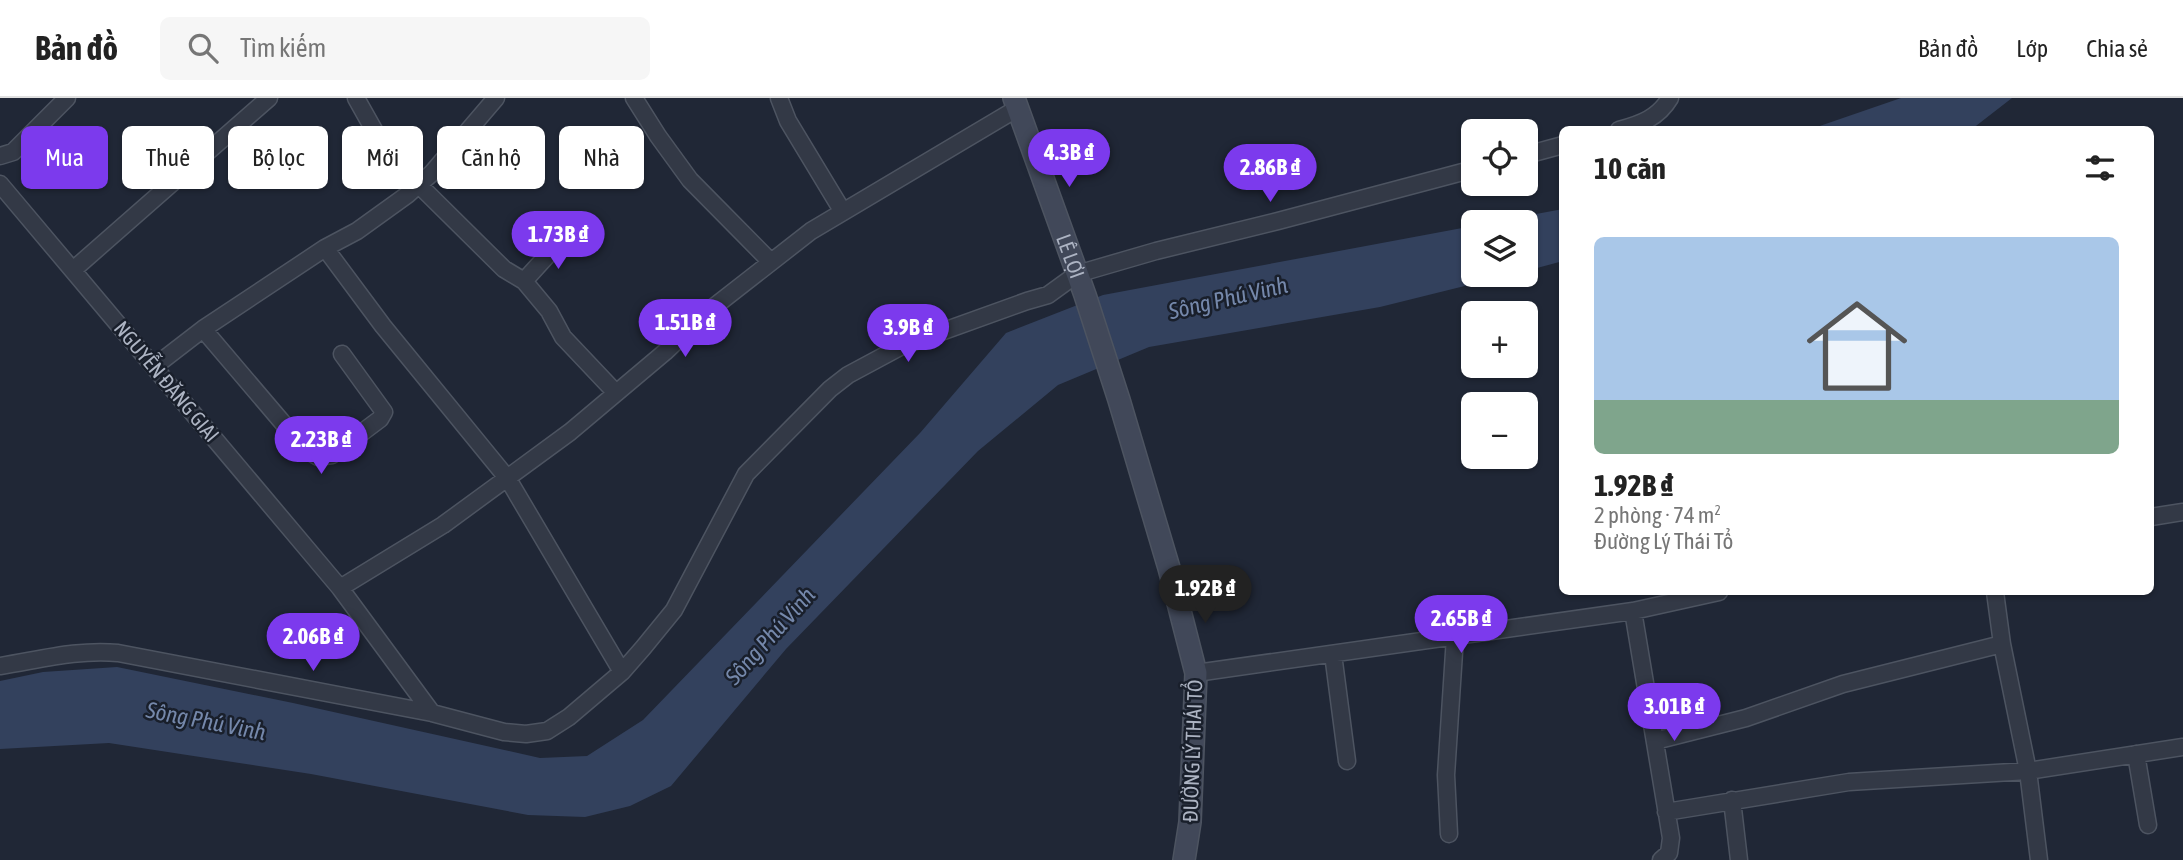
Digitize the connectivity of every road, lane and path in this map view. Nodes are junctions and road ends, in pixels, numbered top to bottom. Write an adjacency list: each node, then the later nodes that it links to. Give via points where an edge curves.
1 (67, 98): 13 (street, via 13,152)
2 (269, 98): 23 (street)
3 (356, 98): 9 (street)
4 (496, 98): 15 (street)
5 (634, 98): 22 (street, via 690,180)
6 (779, 98): 19 (street)
7 (1670, 98): 10 (street, via 1662,112)
8 (1016, 103): 19 (street); 24 (main road, LÊ LỢI)
9 (372, 126)
10 (1633, 126)
11 (1559, 146): 12 (street)
12 (1538, 152)
13 (0, 156)
14 (1461, 172): 24 (street)
15 (423, 181)
16 (0, 184): 23 (street, NGUYỄN ĐĂNG GIAI)
17 (414, 189): 21 (street, via 357,231)
18 (423, 189): 25 (street, via 504,269)
19 (843, 212): 22 (street)
20 (565, 236): 25 (street)
21 (325, 248): 26 (street); 31 (street)
22 (771, 261): 29 (street)
23 (73, 270): 28 (street, NGUYỄN ĐĂNG GIAI)
24 (1077, 274): 30 (main road, LÊ LỢI); 42 (street, via 1048,295 902,346 831,389 746,474 674,610)
25 (524, 281): 29 (street, via 549,310 563,337)
26 (203, 329): 27 (street, via 305,449 318,457 332,455 384,412); 28 (street)
27 (342, 354)
28 (155, 366): 34 (street, NGUYỄN ĐĂNG GIAI)
29 (616, 393): 31 (street)
30 (1119, 400): 43 (main road, ĐƯỜNG LÝ THÁI TỔ)
31 (508, 479): 34 (street); 42 (street)
32 (2183, 512): 33 (street)
33 (2154, 517)
34 (340, 588): 44 (street, NGUYỄN ĐĂNG GIAI)
35 (1705, 595): 37 (street)
36 (1995, 595): 39 (street)
37 (1633, 611): 38 (street); 45 (street)
38 (1455, 638): 40 (street); 53 (street, via 1446,775)
39 (2002, 644): 45 (street, via 1843,684 1746,718); 49 (street)
40 (1333, 654): 43 (street); 48 (street)
41 (0, 666): 44 (street, via 75,653 118,653)
42 (622, 672): 44 (street, via 547,732 504,732)
43 (1196, 673): 55 (main road, ĐƯỜNG LÝ THÁI TỔ, via 1190,822)
44 (432, 713)
45 (1655, 741): 51 (street)
46 (2183, 747): 47 (street)
47 (2136, 754): 49 (street); 52 (street)
48 (1347, 761)
49 (2028, 771): 50 (street, via 1849,782); 57 (street)
50 (1732, 800): 51 (street); 56 (street)
51 (1666, 812): 54 (street, via 1671,838)
52 (2148, 825)
53 (1448, 834)
54 (1667, 858)
55 (1184, 860)
56 (1739, 860)
57 (2039, 860)

